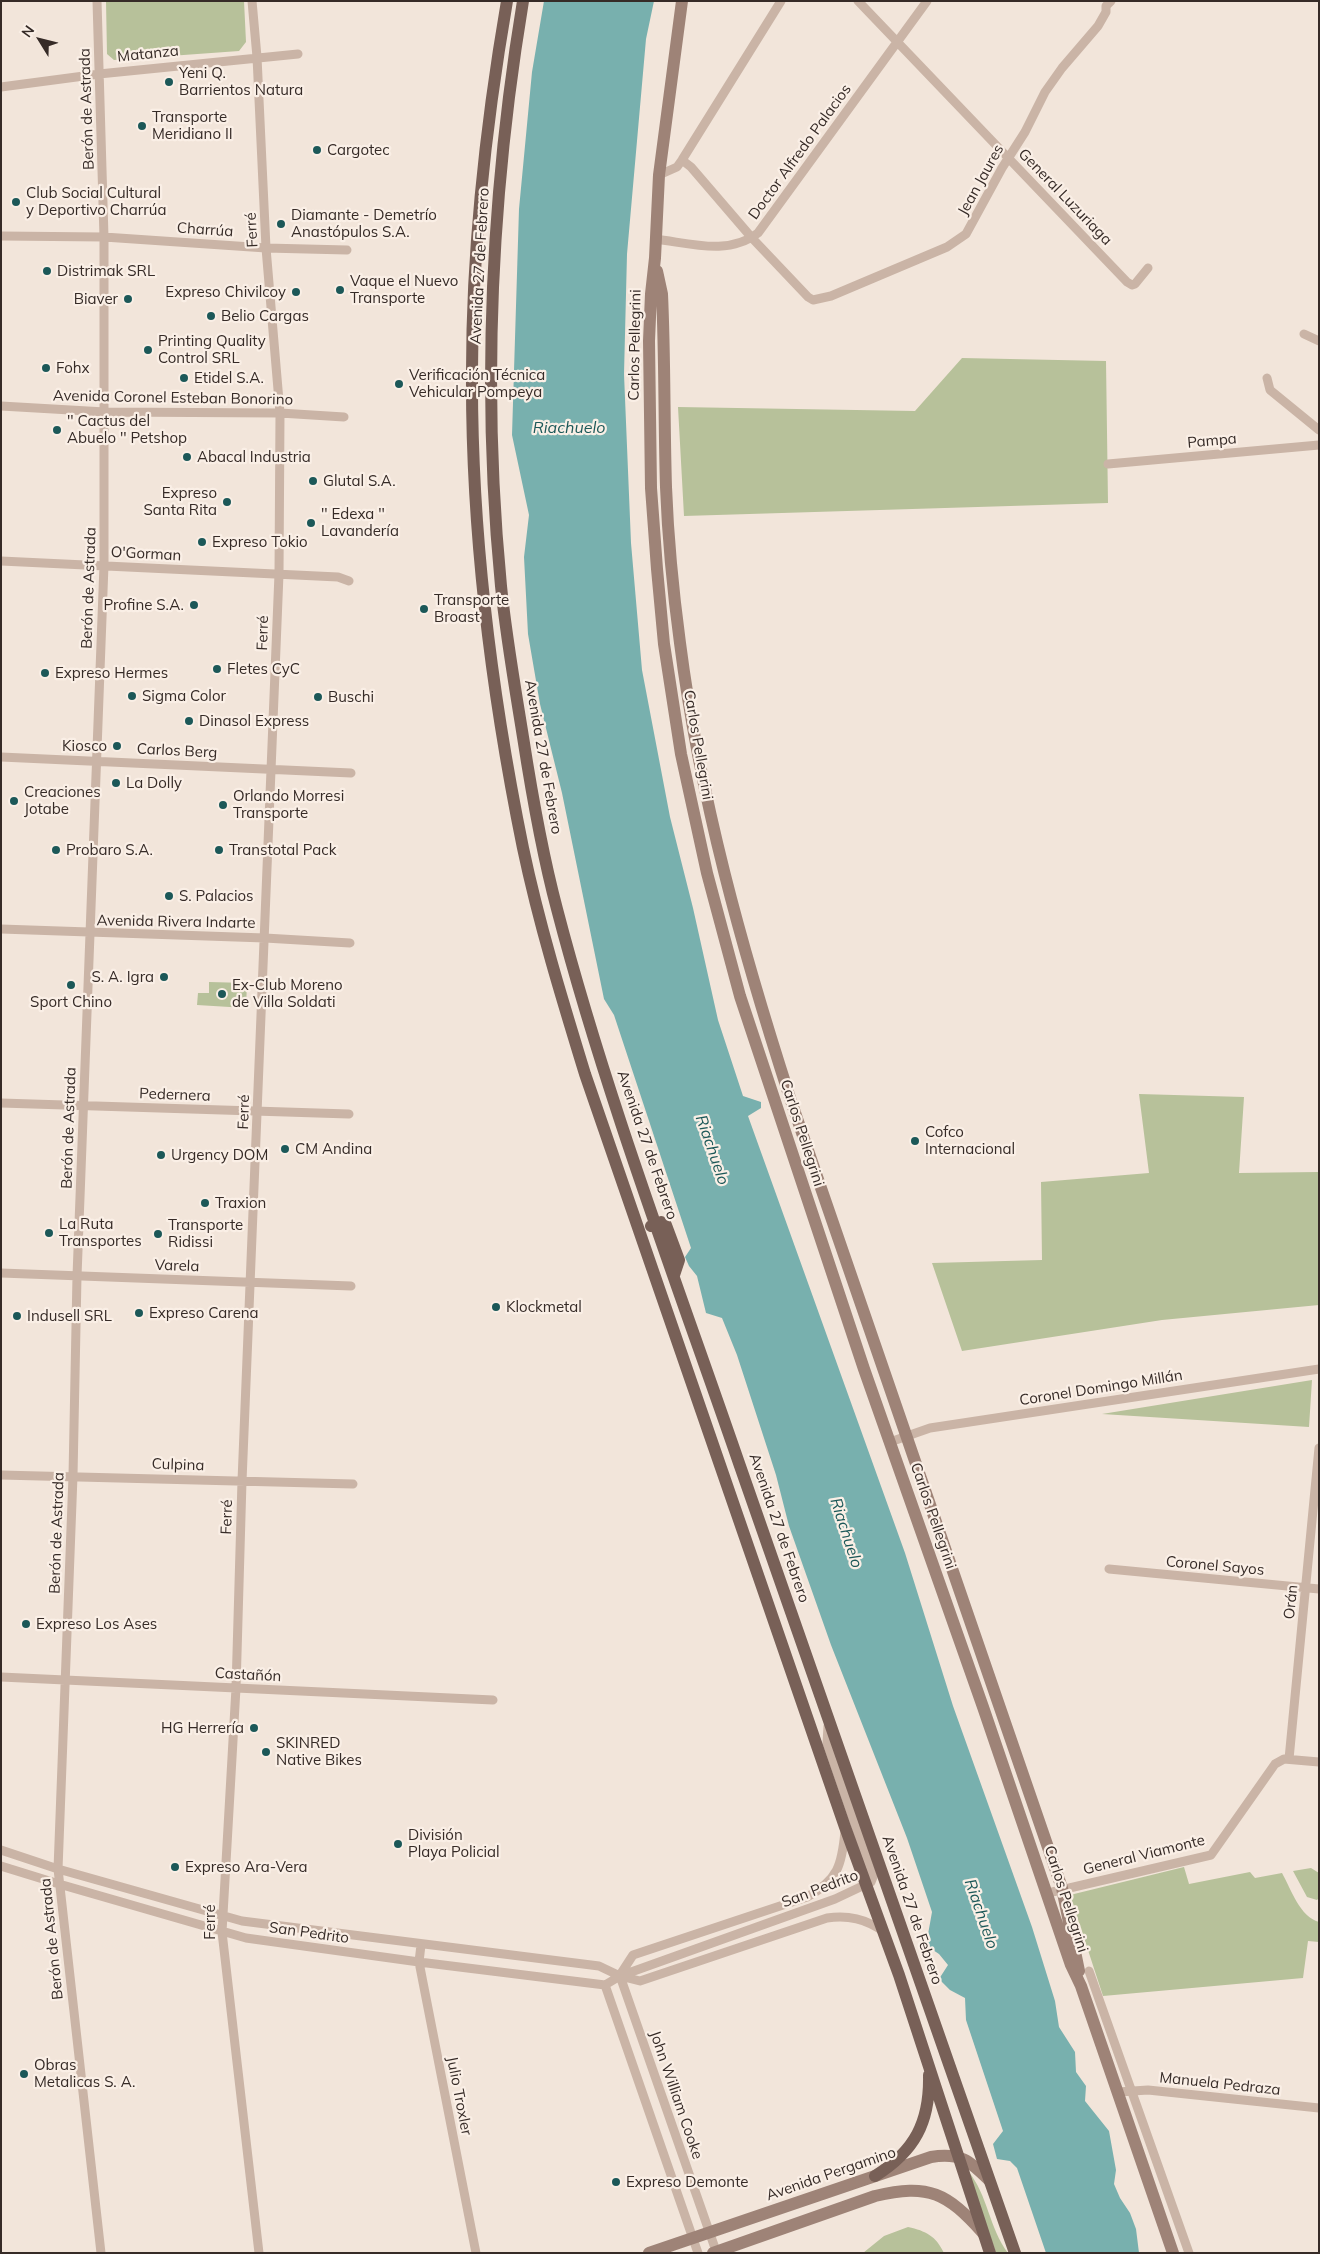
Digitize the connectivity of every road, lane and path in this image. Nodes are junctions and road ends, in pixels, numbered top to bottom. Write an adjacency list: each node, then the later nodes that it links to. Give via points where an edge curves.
1 (97, 1): 13 (street, Berón de Astrada)
2 (252, 1): 12 (street, Ferré)
3 (507, 1): 40 (main road, Avenida 27 de Febrero, via 486,149 476,251 472,429)
4 (523, 1): 41 (main road, Avenida 27 de Febrero, via 511,72 495,244 492,318 494,459)
5 (682, 1): 17 (main road, Carlos Pellegrini)
6 (781, 1): 16 (street)
7 (858, 1): 10 (street, General Luzuriaga)
8 (927, 1): 10 (street, Doctor Alfredo Palacios)
9 (1106, 3): 15 (street, Jean Jaures, via 1106,12 1098,26 1052,81)
10 (897, 42): 15 (street, General Luzuriaga); 20 (street, Doctor Alfredo Palacios, via 766,224)
11 (298, 54): 12 (street, Matanza)
12 (256, 57): 13 (street, Matanza); 22 (street, Ferré)
13 (99, 74): 14 (street, Matanza); 19 (street, Berón de Astrada)
14 (1, 87)
15 (1008, 158): 20 (street, Jean Jaures, via 973,224 957,242 831,296 813,300); 25 (street, General Luzuriaga, via 1127,282 1135,284)
16 (682, 160): 17 (street, via 677,167); 20 (street, via 692,167)
17 (659, 175): 21 (main road, Carlos Pellegrini)
18 (1, 236): 19 (street, Charrúa)
19 (104, 237): 22 (street, Charrúa); 30 (street, Berón de Astrada)
20 (752, 238): 21 (street, Doctor Alfredo Palacios, via 726,247)
21 (655, 239): 24 (main road, Carlos Pellegrini)
22 (266, 248): 23 (street, Charrúa); 31 (street, Ferré)
23 (346, 250)
24 (655, 258): 63 (main road, Carlos Pellegrini, via 662,294 666,488 672,568 700,770 755,988); 64 (main road, Carlos Pellegrini, via 650,294 651,488 664,644 680,754 730,964)
25 (1148, 268)
26 (1304, 334): 27 (street)
27 (1319, 341)
28 (1266, 378): 33 (street, via 1270,390)
29 (1, 406): 30 (street, Avenida Coronel Esteban Bonorino)
30 (105, 412): 31 (street, Avenida Coronel Esteban Bonorino); 37 (street, Berón de Astrada)
31 (280, 413): 32 (street, Avenida Coronel Esteban Bonorino); 38 (street, Ferré)
32 (344, 416)
33 (1319, 430)
34 (1319, 445): 35 (street, Pampa)
35 (1108, 464)
36 (1, 561): 37 (street, O'Gorman)
37 (104, 565): 38 (street, O'Gorman); 43 (street, Berón de Astrada)
38 (279, 574): 39 (street, O'Gorman, via 338,577); 44 (street, Ferré)
39 (349, 581)
40 (482, 586): 41 (main road); 47 (main road, Avenida 27 de Febrero)
41 (501, 587): 46 (main road, Avenida 27 de Febrero)
42 (1, 757): 43 (street, Carlos Berg)
43 (97, 761): 44 (street, Carlos Berg); 49 (street, Berón de Astrada)
44 (272, 769): 45 (street, Carlos Berg); 50 (street, Ferré)
45 (351, 773)
46 (529, 776): 47 (main road); 56 (main road, Avenida 27 de Febrero, via 537,778 541,802 536,815 556,906 594,1040)
47 (510, 780): 57 (main road, Avenida 27 de Febrero, via 550,956 585,1074)
48 (1, 929): 49 (street, Avenida Rivera Indarte)
49 (90, 934): 50 (street, Avenida Rivera Indarte); 53 (street, Berón de Astrada)
50 (265, 938): 51 (street, Avenida Rivera Indarte); 54 (street, Ferré)
51 (350, 943)
52 (1, 1103): 53 (street, Pedernera)
53 (84, 1106): 54 (street, Pedernera); 59 (street, Berón de Astrada)
54 (257, 1112): 55 (street, Pedernera); 60 (street, Ferré)
55 (349, 1114)
56 (656, 1224): 57 (main road); 77 (main road, Avenida 27 de Febrero, via 666,1225 679,1260 674,1275)
57 (639, 1230): 80 (main road, Avenida 27 de Febrero)
58 (1, 1273): 59 (street, Varela)
59 (77, 1276): 60 (street, Varela); 67 (street, Berón de Astrada)
60 (251, 1282): 61 (street, Varela); 68 (street, Ferré)
61 (351, 1286)
62 (1319, 1369): 63 (street, Coronel Domingo Millán, via 930,1428)
63 (907, 1437): 64 (street, Coronel Domingo Millán); 86 (main road, Carlos Pellegrini)
64 (890, 1442): 87 (main road, Carlos Pellegrini)
65 (1319, 1448): 71 (street, Orán)
66 (1, 1474): 67 (street, Culpina)
67 (72, 1476): 68 (street, Culpina); 74 (street, Berón de Astrada)
68 (242, 1481): 69 (street, Culpina); 75 (street, Ferré)
69 (353, 1484)
70 (1109, 1569): 71 (street, Coronel Sayos)
71 (1306, 1588): 72 (street, Coronel Sayos); 78 (street, Orán)
72 (1319, 1589)
73 (1, 1677): 74 (street, Castañón)
74 (66, 1681): 75 (street, Castañón); 83 (street, Berón de Astrada)
75 (236, 1688): 76 (street, Castañón); 88 (street, Ferré)
76 (493, 1700)
77 (829, 1723): 85 (street, San Pedrito, via 826,1744 873,1877); 103 (main road, Avenida 27 de Febrero)
78 (1290, 1759): 79 (street); 86 (street, General Viamonte, via 1279,1760 1270,1769 1211,1855)
79 (1319, 1762)
80 (845, 1827): 85 (main road, Avenida 27 de Febrero); 94 (street, San Pedrito, via 837,1872 819,1891 633,1955)
81 (1, 1850): 83 (street, San Pedrito)
82 (1, 1866): 84 (street, San Pedrito)
83 (58, 1869): 84 (street, Berón de Astrada); 88 (street, San Pedrito)
84 (59, 1884): 90 (street, San Pedrito); 108 (street, Berón de Astrada)
85 (867, 1886): 89 (main road, Avenida 27 de Febrero); 94 (street, San Pedrito)
86 (1062, 1888): 87 (street, General Viamonte); 96 (main road, Carlos Pellegrini)
87 (1048, 1892): 96 (main road, Carlos Pellegrini)
88 (223, 1917): 90 (street, Ferré); 91 (street, San Pedrito)
89 (883, 1931): 94 (street, San Pedrito, via 852,1917 827,1918 640,1981); 97 (main road, Avenida 27 de Febrero)
90 (222, 1932): 92 (street, San Pedrito); 109 (street, Ferré)
91 (422, 1945): 92 (street, Julio Troxler); 94 (street, San Pedrito, via 599,1966)
92 (419, 1962): 95 (street, San Pedrito); 110 (street, Julio Troxler)
93 (1089, 1971): 98 (street, Carlos Pellegrini)
94 (620, 1976): 95 (street, San Pedrito); 104 (street, John William Cooke)
95 (605, 1985): 106 (street, John William Cooke)
96 (1081, 1986): 99 (main road, Carlos Pellegrini)
97 (929, 2062): 101 (main road, Avenida 27 de Febrero); 102 (main road, via 929,2101 916,2137 898,2159)
98 (1132, 2090): 99 (street, Manuela Pedraza); 100 (street, Manuela Pedraza); 116 (street, Carlos Pellegrini)
99 (1118, 2092): 115 (main road, Carlos Pellegrini)
100 (1319, 2108)
101 (958, 2156): 102 (main road, Avenida Pergamino, via 932,2157); 103 (main road); 105 (main road, Avenida 27 de Febrero)
102 (875, 2176): 104 (main road, Avenida Pergamino)
103 (989, 2180): 114 (main road, Avenida 27 de Febrero)
104 (710, 2232): 106 (main road, Avenida Pergamino); 107 (street, John William Cooke)
105 (983, 2233): 107 (main road, via 964,2212 942,2197 931,2192 901,2190); 113 (main road, Avenida 27 de Febrero)
106 (693, 2238): 111 (main road, Avenida Pergamino); 112 (street, John William Cooke)
107 (714, 2252)
108 (101, 2253)
109 (259, 2253)
110 (476, 2253)
111 (650, 2253)
112 (698, 2253)
113 (990, 2253)
114 (1015, 2253)
115 (1173, 2253)
116 (1189, 2253)

